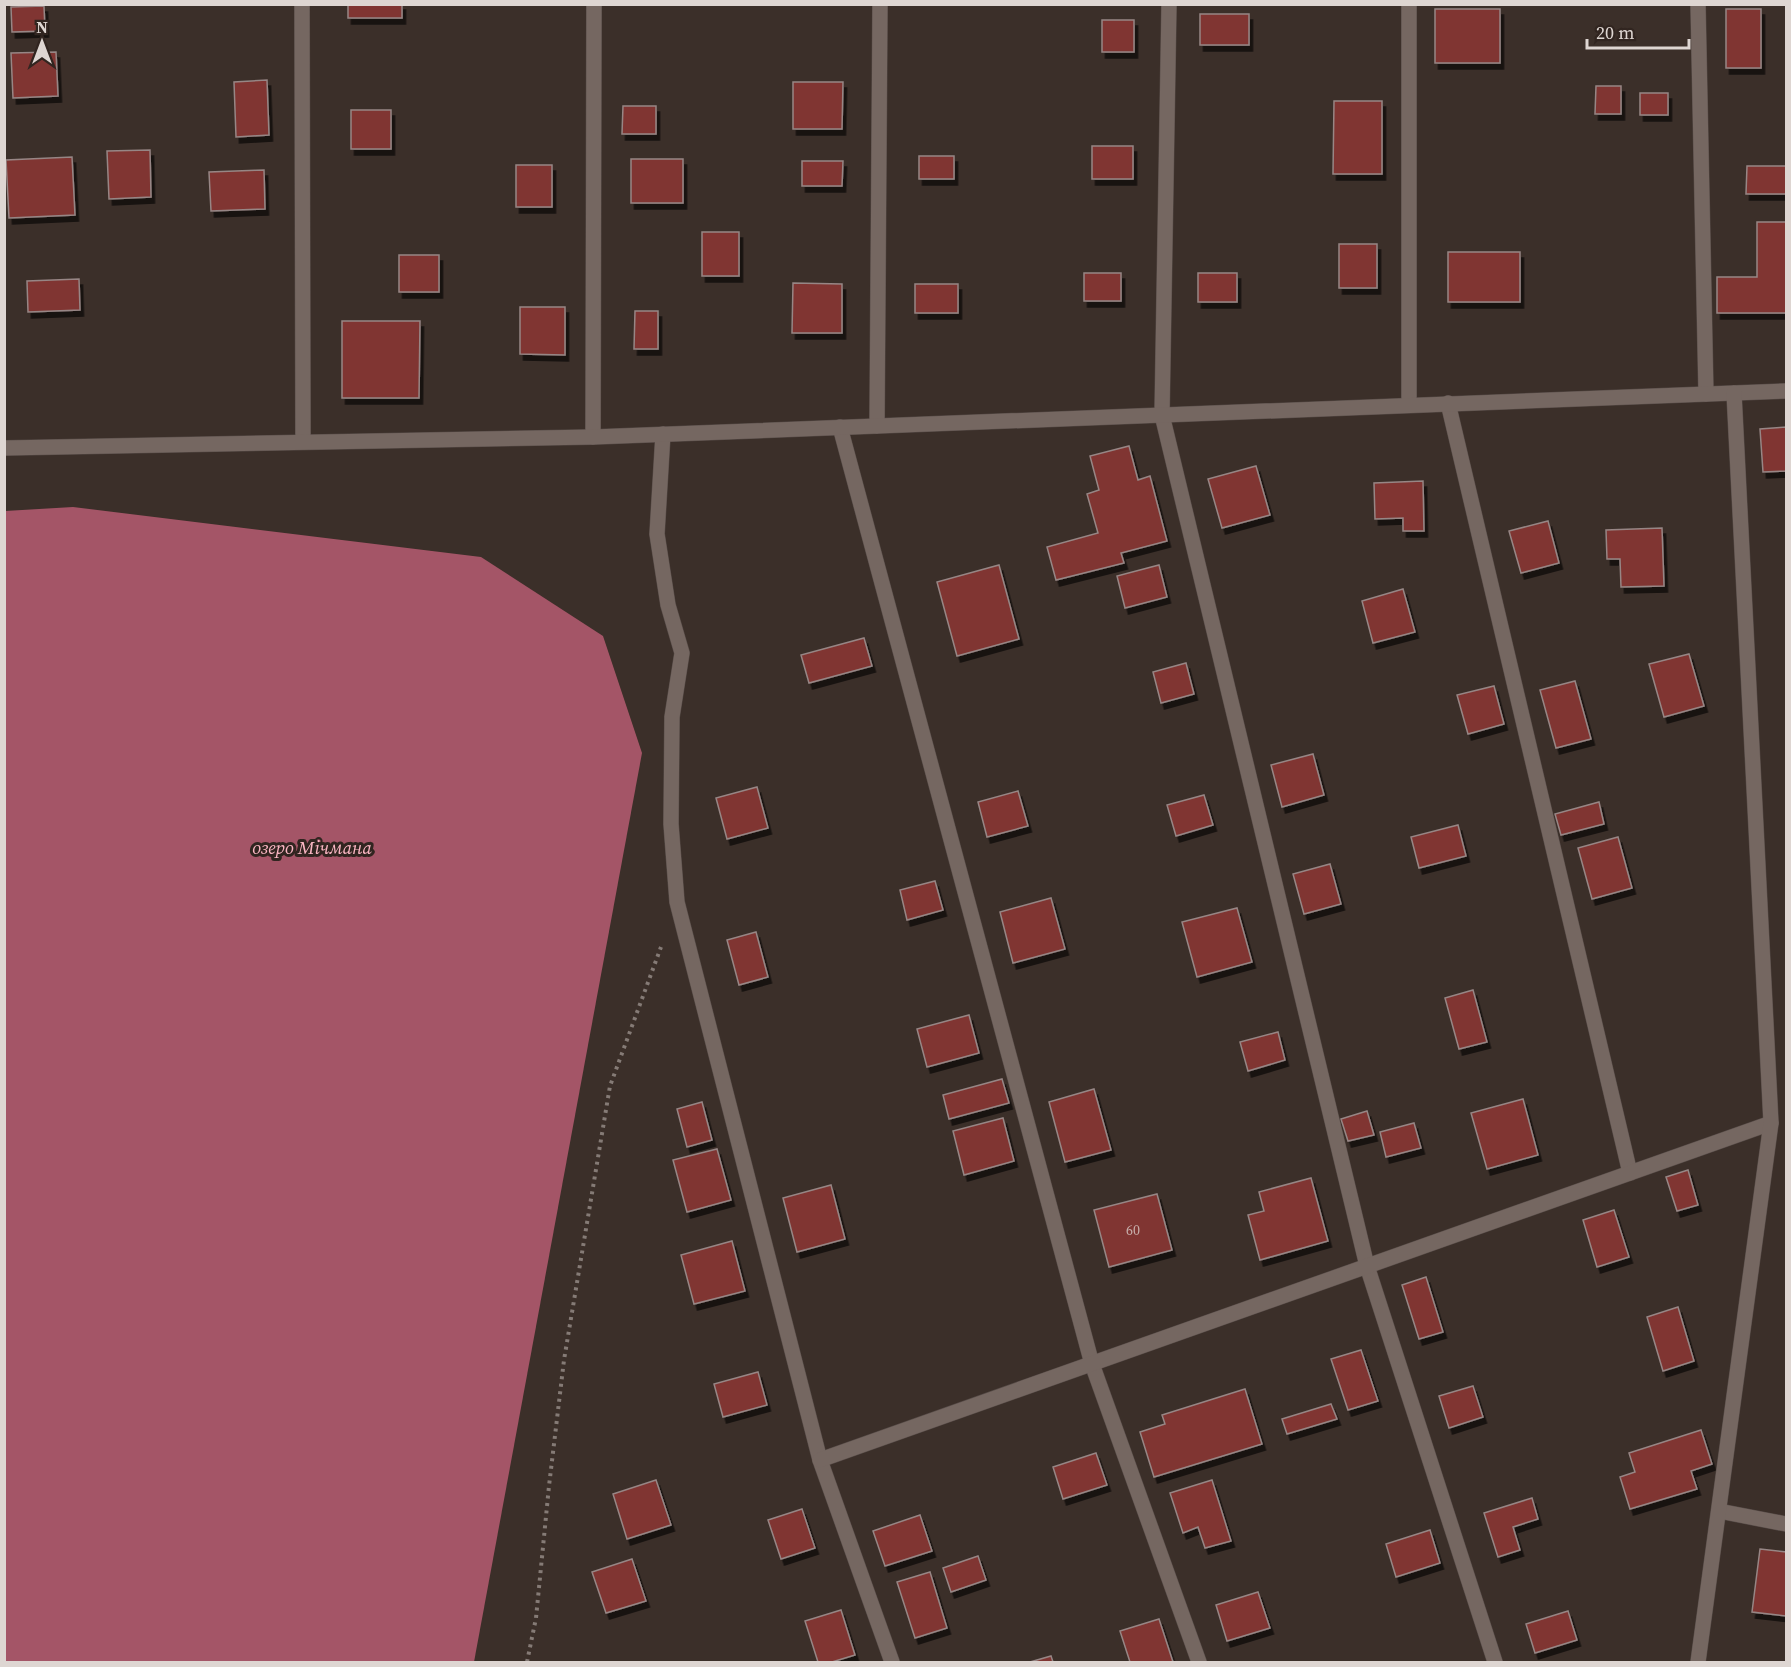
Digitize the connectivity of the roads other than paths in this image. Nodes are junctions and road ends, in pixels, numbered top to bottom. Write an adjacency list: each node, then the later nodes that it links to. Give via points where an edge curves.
1 (302, 4): 17 (street)
2 (594, 4): 16 (street)
3 (880, 4): 13 (street)
4 (1169, 4): 12 (street)
5 (1409, 4): 11 (street)
6 (1698, 4): 9 (street)
7 (1786, 391): 8 (street)
8 (1734, 393): 9 (street); 19 (street)
9 (1706, 394): 10 (street)
10 (1448, 404): 11 (street); 20 (street)
11 (1409, 405): 12 (street)
12 (1162, 415): 13 (street); 21 (street)
13 (877, 426): 14 (street)
14 (840, 427): 15 (street); 22 (street)
15 (663, 434): 16 (street); 23 (street, via 657,534 668,605 682,653 672,717 671,824 677,902)
16 (593, 436): 17 (street)
17 (303, 441): 18 (street)
18 (4, 448)
19 (1771, 1123): 20 (street); 24 (street)
20 (1630, 1173): 21 (street)
21 (1367, 1266): 22 (street); 28 (street)
22 (1092, 1364): 23 (street); 27 (street)
23 (820, 1460): 26 (street)
24 (1719, 1511): 25 (street); 29 (street)
25 (1786, 1524)
26 (892, 1662)
27 (1199, 1662)
28 (1496, 1662)
29 (1698, 1662)

